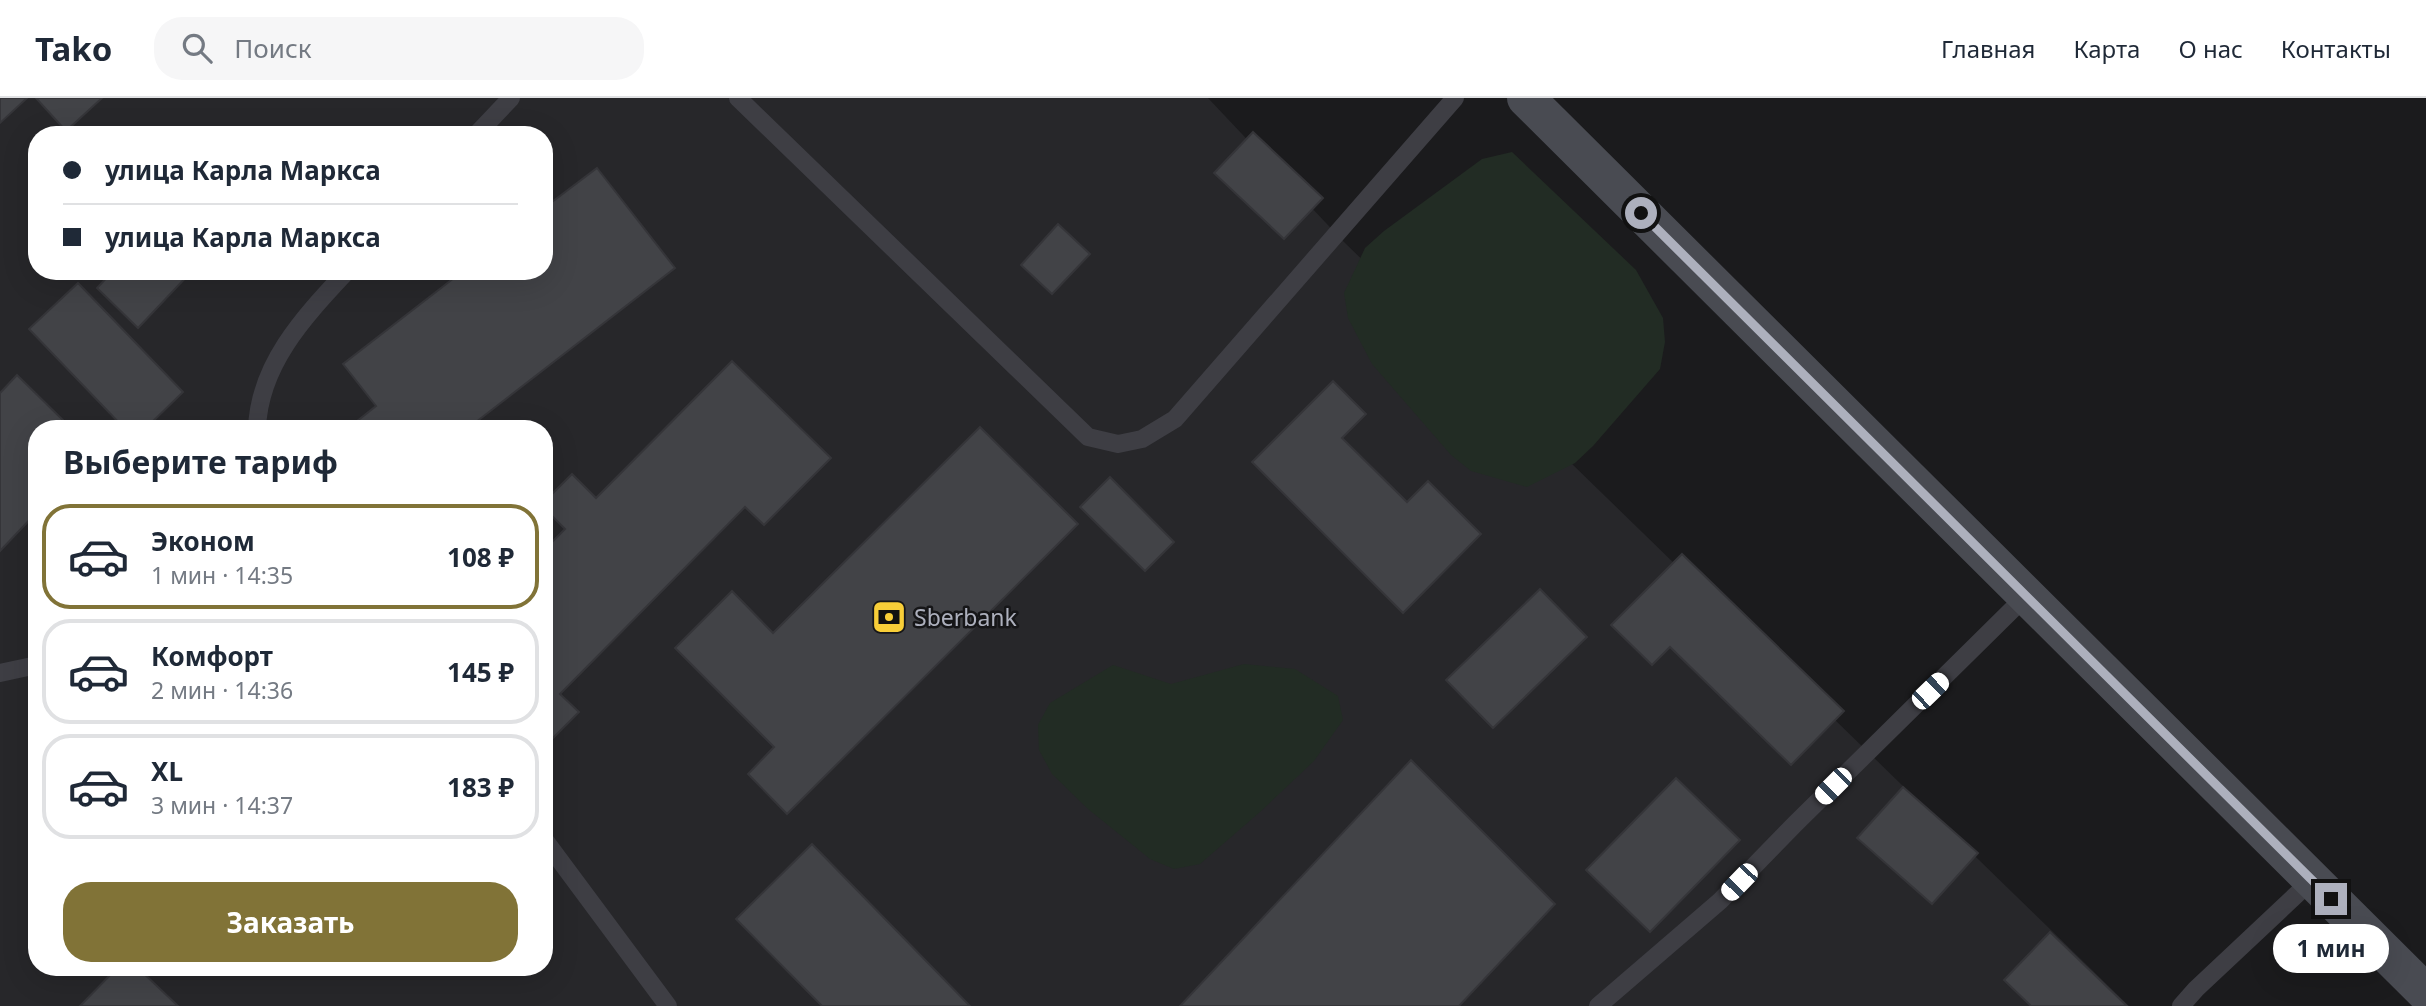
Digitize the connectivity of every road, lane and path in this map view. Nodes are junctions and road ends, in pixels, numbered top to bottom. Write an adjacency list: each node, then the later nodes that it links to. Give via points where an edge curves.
1 (510, 98): 5 (lane)
2 (738, 98): 3 (lane, via 1088,437 1118,444 1142,439 1175,419)
3 (1455, 98)
4 (1526, 98): 8 (main road)
5 (484, 126)
6 (339, 280): 7 (lane, via 301,321 271,368)
7 (257, 420)
8 (2026, 596): 12 (main road); 15 (lane, via 1720,901)
9 (28, 667): 10 (lane)
10 (0, 673)
11 (553, 851): 14 (lane)
12 (2312, 880): 13 (main road); 16 (lane)
13 (2426, 993)
14 (668, 1006)
15 (1598, 1006)
16 (2181, 1006)

